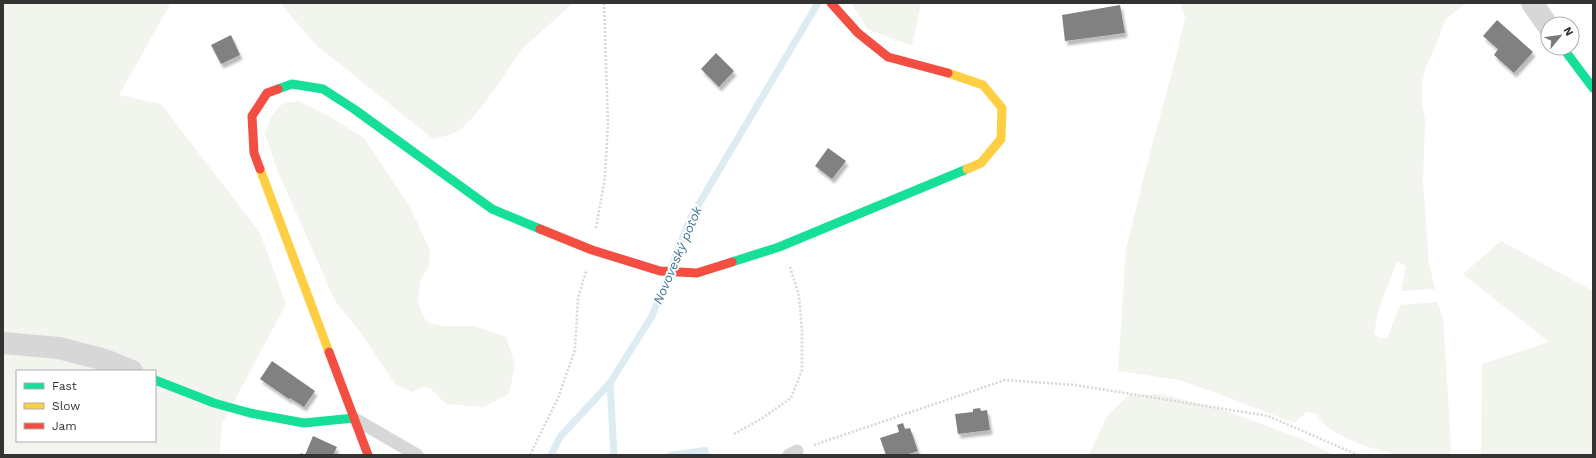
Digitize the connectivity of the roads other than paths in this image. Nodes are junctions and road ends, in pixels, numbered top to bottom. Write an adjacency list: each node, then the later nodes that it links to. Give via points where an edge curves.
1 (832, 3): 9 (street, via 858,33 888,57 938,69 983,85 1002,108 1001,139 982,162 779,247 697,273 660,271 592,250 492,209 323,89 292,84 267,93 252,116 254,153)
2 (1532, 3): 3 (street)
3 (1541, 16)
4 (1569, 56): 5 (street)
5 (1593, 88)
6 (3, 344): 7 (street, via 59,348)
7 (129, 370)
8 (156, 380): 9 (street, via 214,403 250,413 304,423)
9 (354, 418): 10 (street); 11 (lane)
10 (368, 455)
11 (418, 455)

